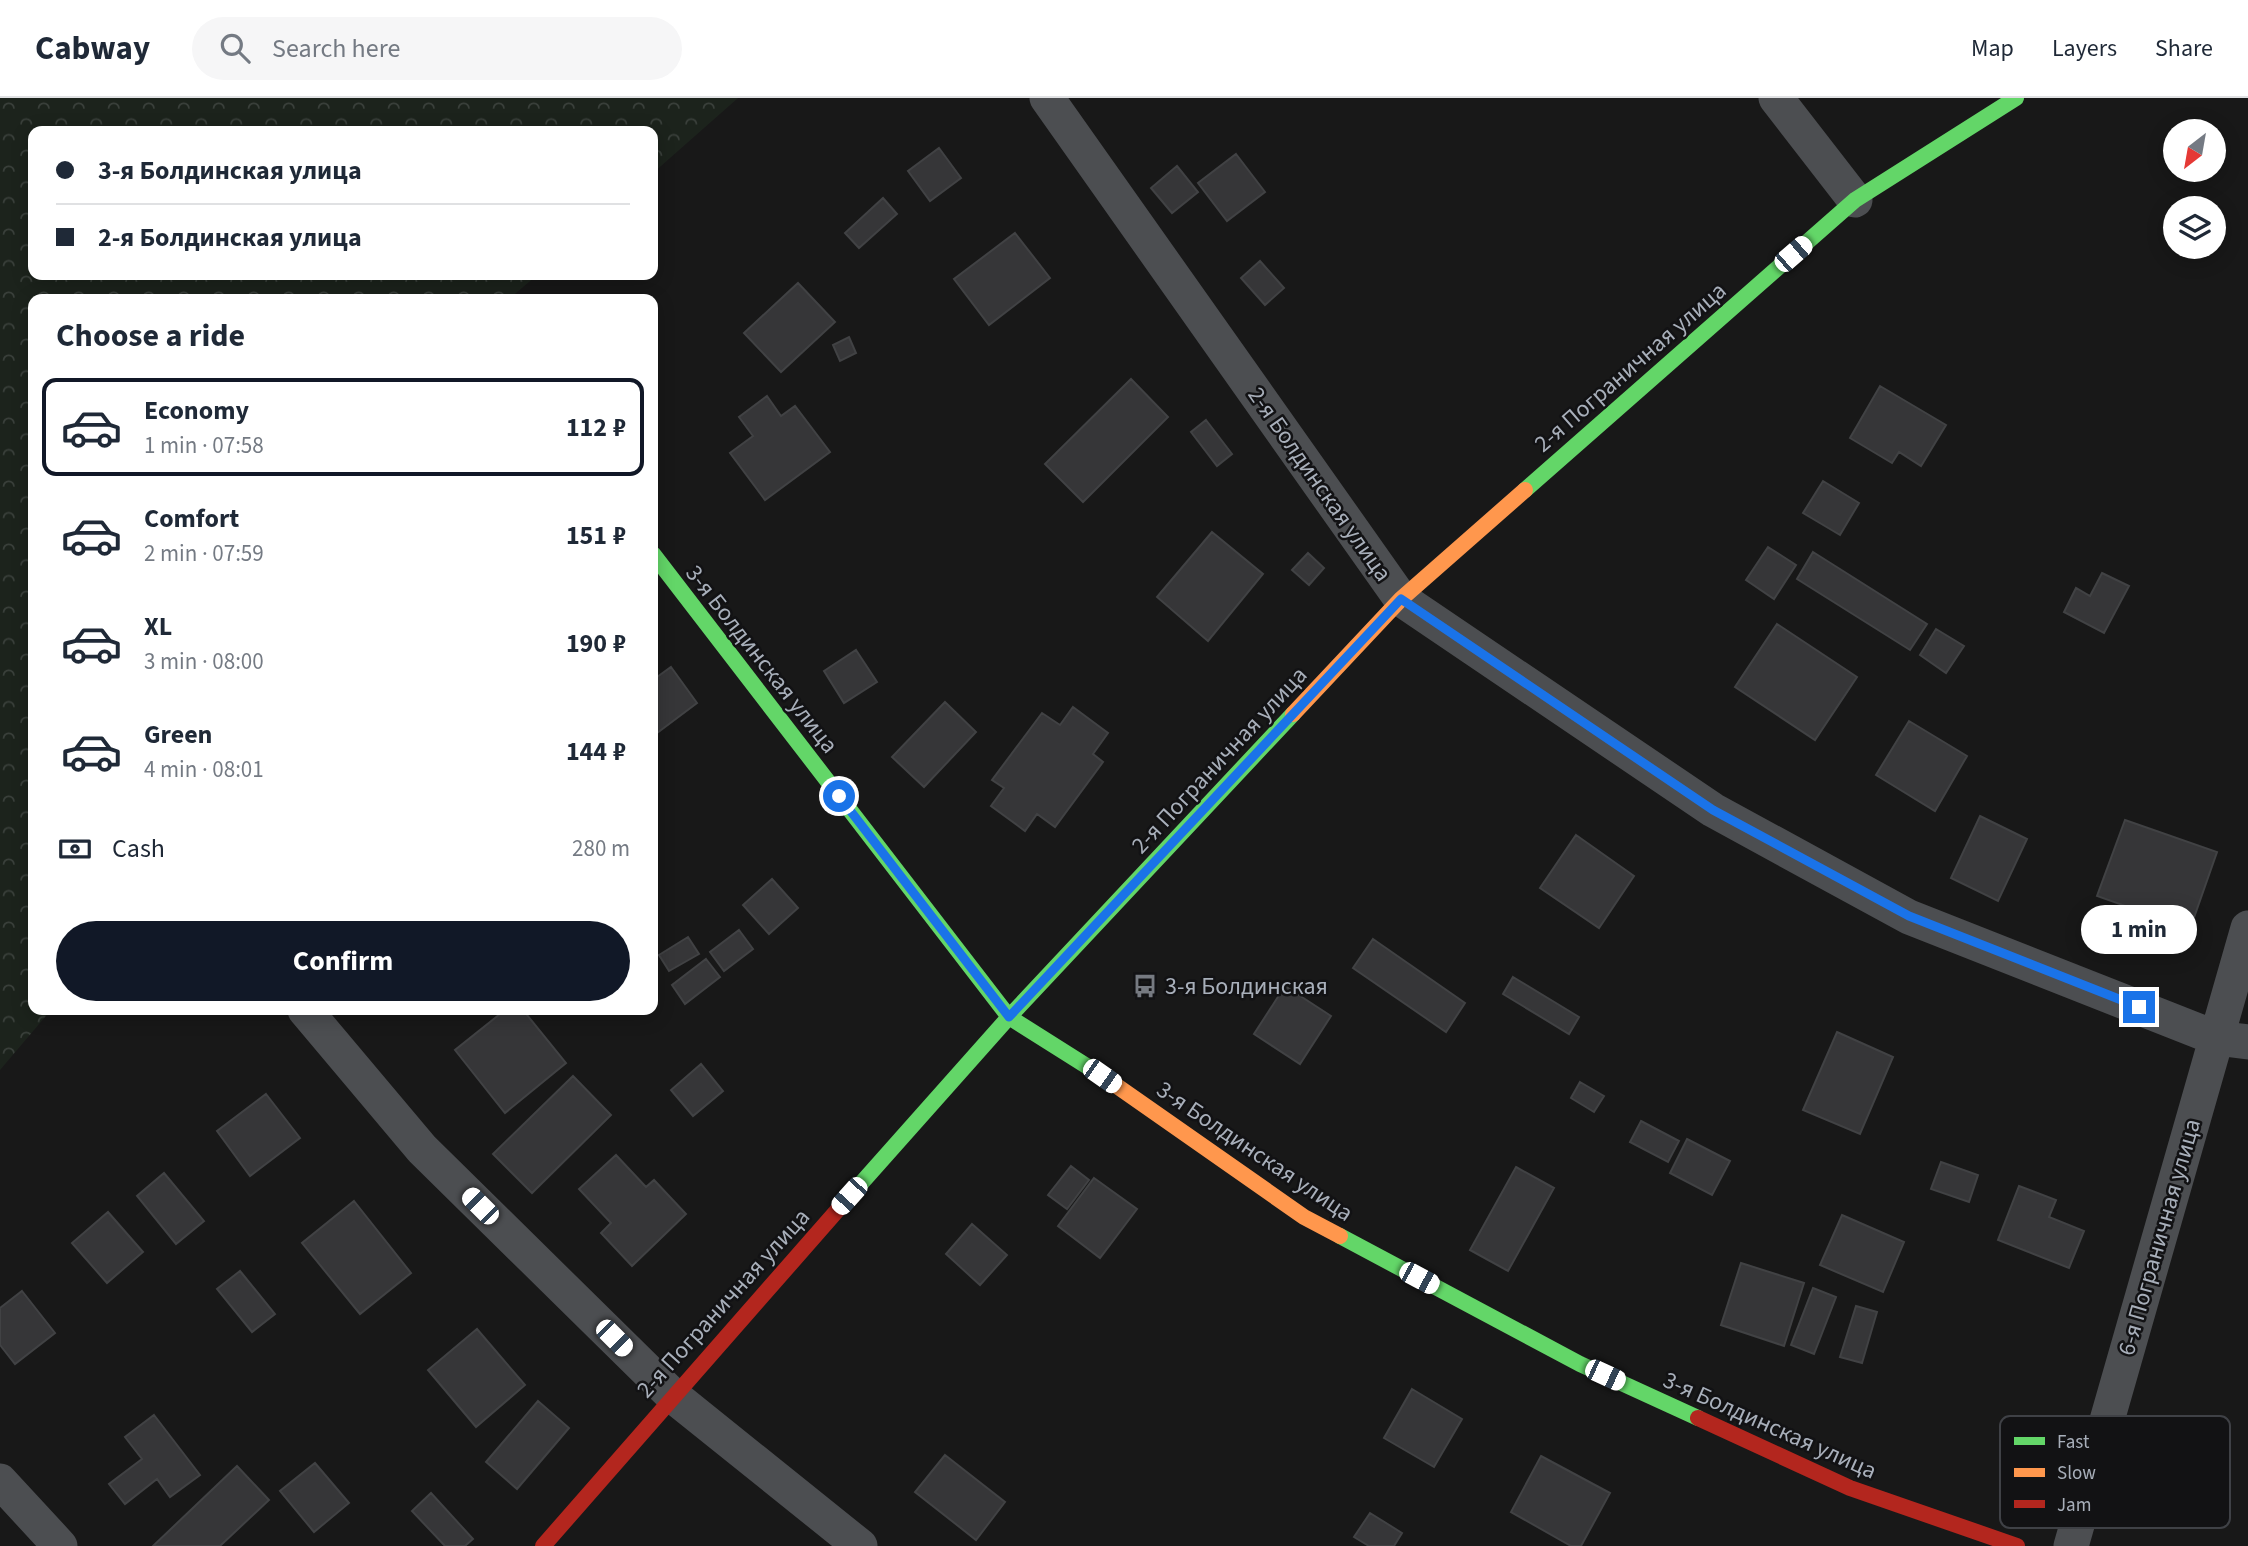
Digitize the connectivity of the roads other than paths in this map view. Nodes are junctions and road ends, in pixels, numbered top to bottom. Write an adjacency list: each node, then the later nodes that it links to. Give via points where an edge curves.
1 (1047, 98): 6 (street, 2-я Болдинская улица)
2 (1776, 98): 4 (street)
3 (2016, 98): 4 (street, 2-я Пограничная улица)
4 (1855, 200): 6 (street, 2-я Пограничная улица)
5 (658, 561): 9 (street, 3-я Болдинская улица)
6 (1401, 599): 9 (street, 2-я Пограничная улица); 10 (street, 2-я Болдинская улица, via 1713,810 1909,916)
7 (2248, 928): 10 (street, 6-я Пограничная улица)
8 (309, 1015): 11 (street, via 422,1149)
9 (1009, 1017): 11 (street, 2-я Пограничная улица); 18 (street, 3-я Болдинская улица, via 1304,1217 1580,1364 1850,1488)
10 (2232, 1040): 12 (street, 6-я Пограничная улица)
11 (671, 1395): 16 (street, 2-я Пограничная улица); 17 (street)
12 (2112, 1416)
13 (0, 1481): 15 (street)
14 (2077, 1528): 19 (street, 6-я Пограничная улица)
15 (60, 1546)
16 (543, 1546)
17 (860, 1546)
18 (2017, 1546)
19 (2071, 1546)

